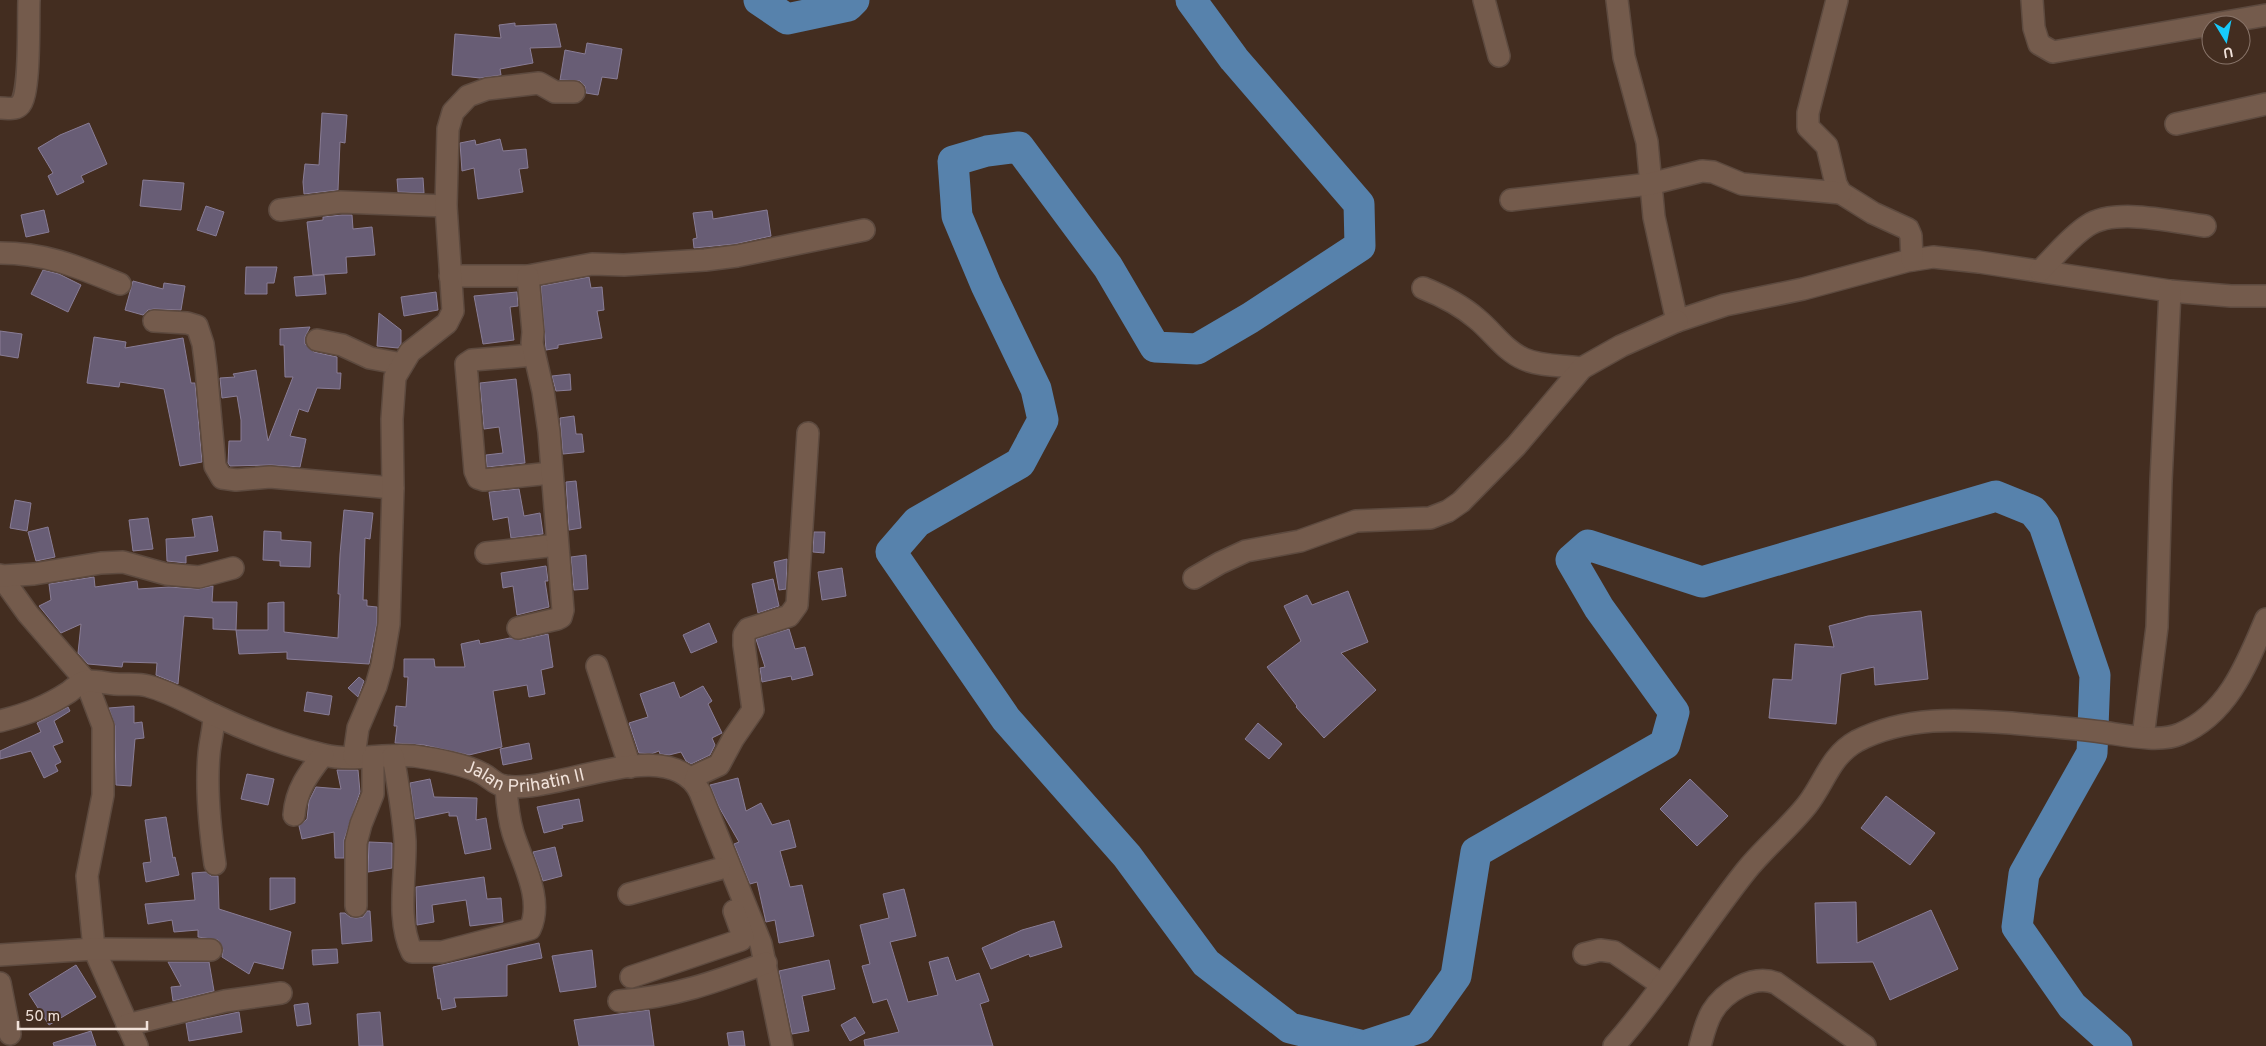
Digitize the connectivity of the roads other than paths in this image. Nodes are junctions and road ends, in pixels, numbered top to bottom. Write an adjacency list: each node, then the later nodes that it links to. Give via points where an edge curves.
1 (29, 0): 10 (street, via 28,74 23,100 16,108)
2 (1484, 0): 7 (street)
3 (1617, 0): 12 (street, via 1624,57 1647,142)
4 (1837, 0): 13 (street, via 1807,124 1827,146)
5 (2032, 0): 6 (street, via 2039,44 2054,52)
6 (2266, 15)
7 (1499, 56)
8 (574, 92): 15 (street, via 555,92 545,85 532,83 479,91 461,101 453,112 448,129)
9 (2266, 104): 11 (street)
10 (0, 108)
11 (2176, 124)
12 (1650, 184): 13 (street, via 1702,171 1742,184); 14 (street); 29 (street)
13 (1840, 193): 20 (street, via 1908,229)
14 (1511, 200)
15 (446, 206): 16 (street, via 341,202); 22 (street)
16 (280, 210)
17 (2204, 226): 21 (street, via 2126,217 2096,222 2080,231)
18 (864, 230): 23 (street, via 737,256 674,262 592,264)
19 (0, 253): 24 (street, via 32,254 57,260)
20 (1912, 260): 21 (street, via 1945,257); 29 (street, via 1803,289 1725,305)
21 (2040, 271): 26 (street)
22 (450, 276): 23 (street); 32 (street, via 453,311 447,323 410,352)
23 (528, 276): 31 (street)
24 (120, 284)
25 (1423, 288): 33 (street, via 1458,305 1525,360)
26 (2170, 291): 27 (street); 48 (street, via 2157,627)
27 (2266, 296)
28 (154, 321): 36 (street, via 197,326 206,368 215,466 222,478 270,477)
29 (1677, 321): 33 (street)
30 (317, 340): 32 (street, via 342,345 370,358)
31 (534, 355): 35 (street, via 546,408); 35 (street, via 472,360 466,364 474,464 480,480)
32 (402, 364): 36 (street, via 395,377 393,391)
33 (1582, 368): 41 (street, via 1516,446 1448,511 1430,518 1356,521 1300,541 1246,551)
34 (808, 433): 52 (street, via 797,605 788,616 748,629 744,635 753,710 721,762 716,768 696,775)
35 (551, 473): 37 (street)
36 (393, 488): 50 (street, via 389,624 376,686 358,728)
37 (557, 545): 38 (street); 43 (street, via 563,614 556,620)
38 (486, 553)
39 (233, 568): 40 (street, via 199,577 166,574 123,562 34,574)
40 (1, 575): 45 (street, via 28,614)
41 (1194, 578)
42 (2266, 619): 48 (street, via 2239,679 2204,718 2178,735)
43 (518, 628)
44 (597, 666): 51 (street)
45 (86, 681): 46 (street, Jalan Prihatin II, via 150,686); 47 (street, via 43,708); 59 (street, via 104,736 103,795 87,876)
46 (214, 715): 49 (street, Jalan Prihatin II); 55 (street, via 209,754)
47 (0, 721)
48 (2143, 737): 66 (street, via 2066,728 1934,720 1860,740 1835,759 1808,804 1744,872)
49 (323, 755): 50 (street, Jalan Prihatin II); 54 (street, via 304,780 295,802)
50 (374, 757): 53 (street, Jalan Prihatin II, via 414,756 458,764); 53 (street, via 405,843 403,900 407,942 412,952 442,952 530,929 535,918 535,904 513,833); 58 (street, via 373,794 356,843)
51 (630, 767): 52 (street, Jalan Prihatin II, via 680,770); 53 (street, Jalan Prihatin II)
52 (695, 782): 56 (street)
53 (506, 787)
54 (294, 815)
55 (214, 864)
56 (724, 867): 57 (street); 63 (street, via 761,944); 64 (street, via 742,933 741,940)
57 (629, 894)
58 (356, 906)
59 (94, 949): 60 (street); 62 (street); 69 (street)
60 (211, 950)
61 (1584, 954): 66 (street, via 1600,950 1614,952)
62 (0, 955)
63 (766, 963): 68 (street, via 684,992); 72 (street)
64 (630, 977)
65 (0, 982): 70 (street)
66 (1662, 985): 73 (street)
67 (281, 993): 69 (street, via 225,1001)
68 (619, 1001)
69 (127, 1025): 71 (street)
70 (10, 1034)
71 (136, 1046)
72 (782, 1046)
73 (1614, 1046)
74 (1700, 1046): 75 (street, via 1709,1018 1718,1004 1742,986 1761,980 1776,983)
75 (1864, 1046)

